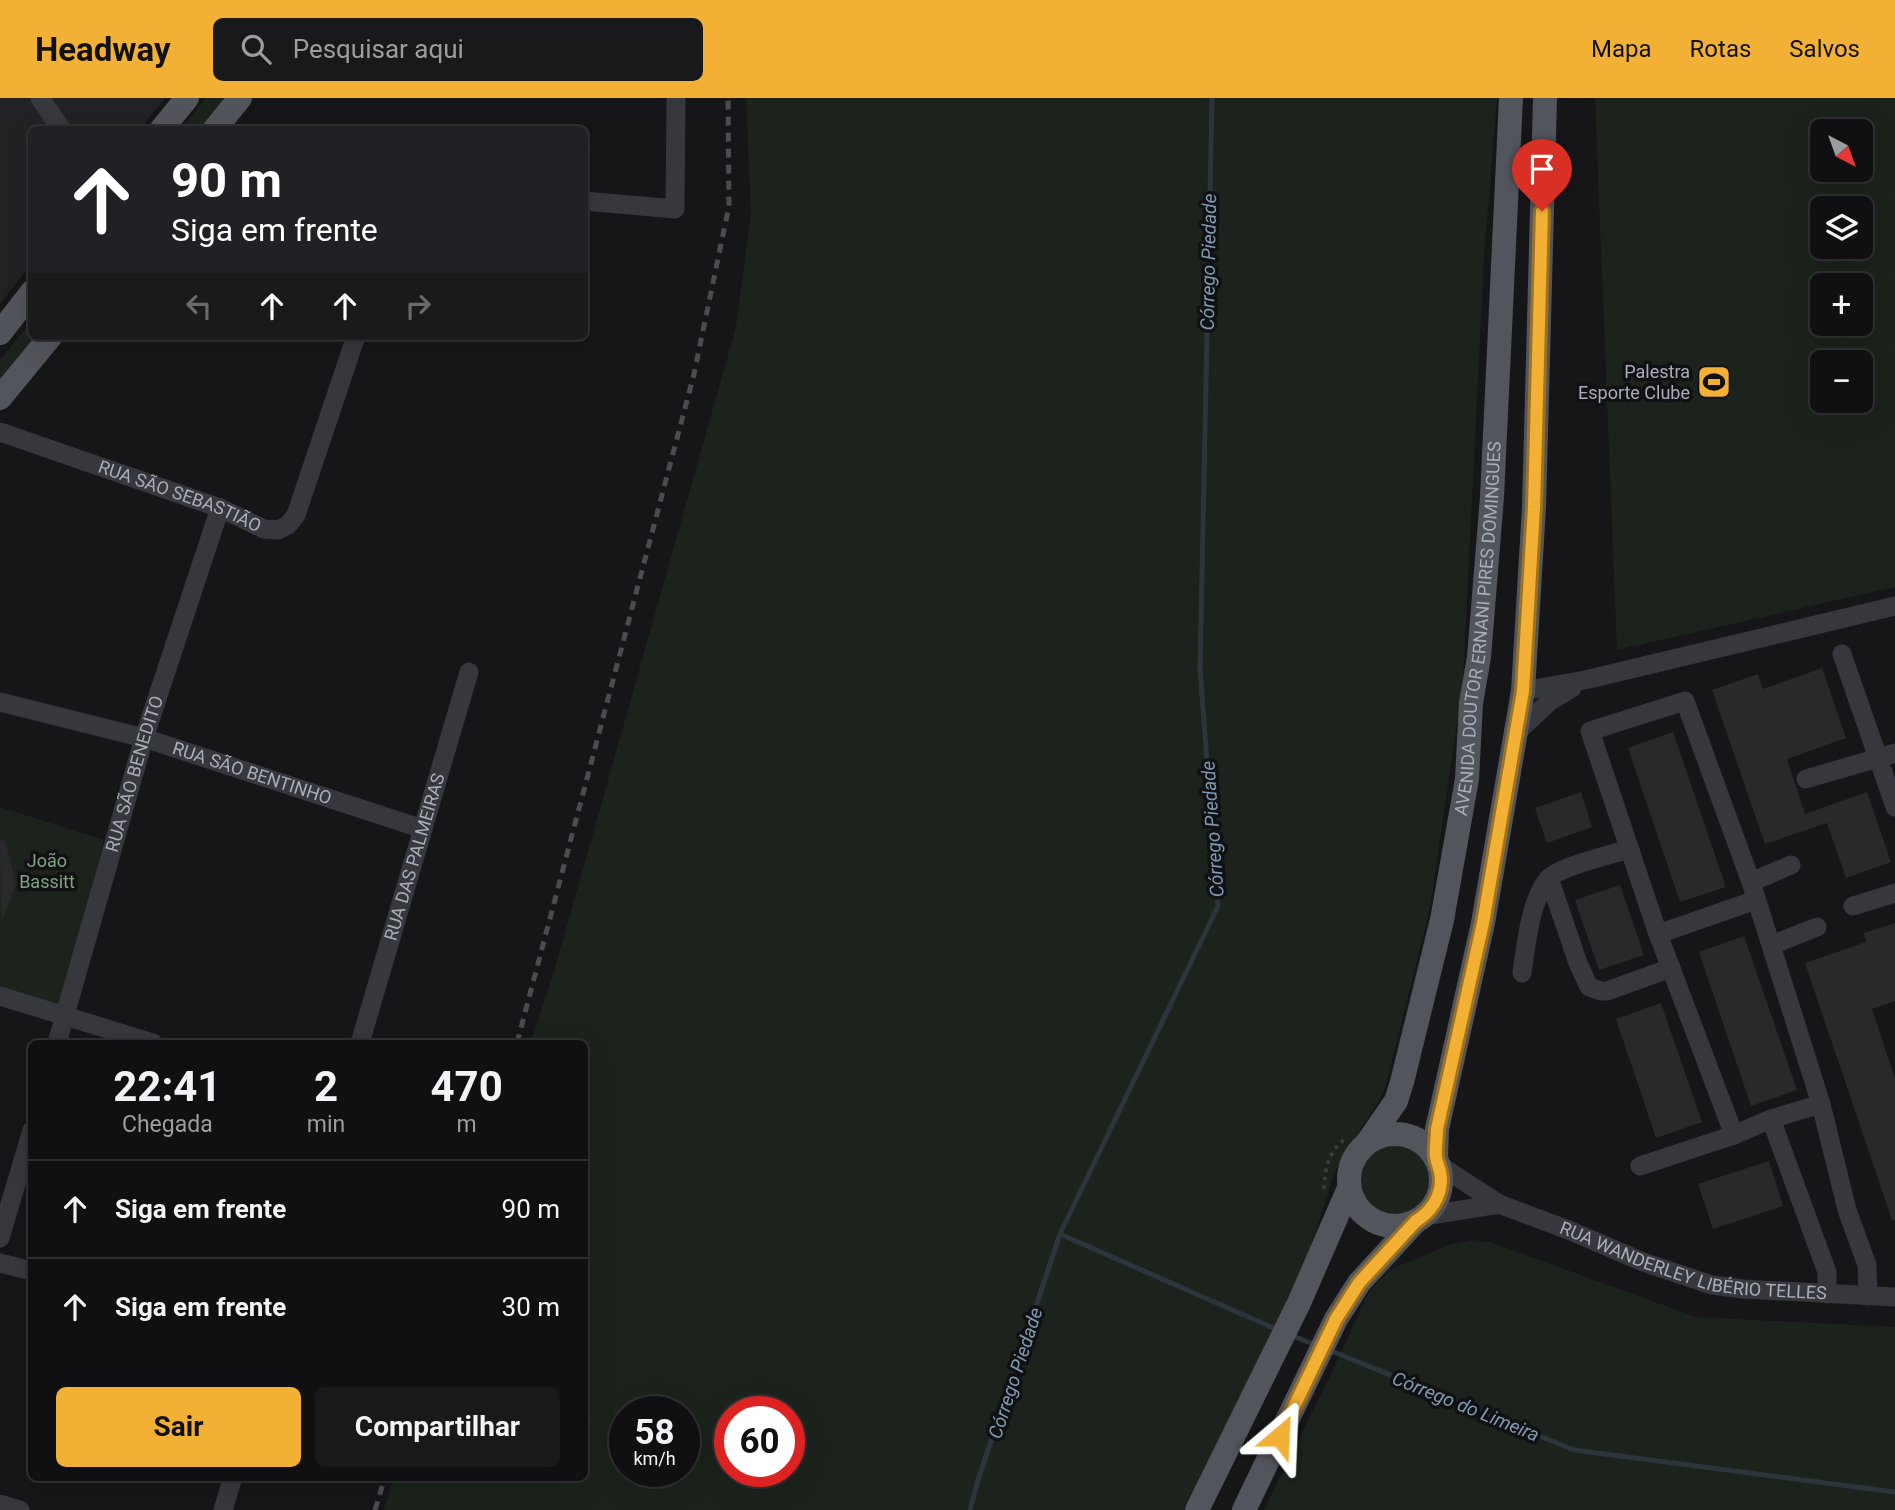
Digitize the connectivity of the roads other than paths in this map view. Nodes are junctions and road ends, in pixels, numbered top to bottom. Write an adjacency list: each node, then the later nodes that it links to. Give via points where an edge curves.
1 (40, 98): 7 (street)
2 (187, 98): 8 (main road)
3 (240, 98): 9 (main road)
4 (676, 98): 10 (street, via 675,209)
5 (1511, 98): 49 (main road, AVENIDA DOUTOR ERNANI PIRES DOMINGUES, via 1492,497 1467,779 1442,920 1402,1082 1396,1101)
6 (1545, 98): 22 (main road, via 1534,507)
7 (59, 126)
8 (164, 126)
9 (217, 126)
10 (588, 201)
11 (28, 297): 12 (main road)
12 (0, 332)
13 (48, 340): 15 (main road)
14 (355, 340): 17 (street, RUA SÃO SEBASTIÃO, via 289,525 264,529)
15 (0, 398)
16 (0, 432): 17 (street, RUA SÃO SEBASTIÃO)
17 (220, 508): 25 (street, RUA SÃO BENEDITO)
18 (1895, 606): 21 (street)
19 (1842, 654): 26 (street)
20 (469, 672): 29 (street, RUA DAS PALMEIRAS)
21 (1586, 680): 22 (street); 24 (street, via 1549,702)
22 (1523, 691): 24 (main road)
23 (0, 702): 25 (street, RUA SÃO BENTINHO)
24 (1516, 733): 51 (main road, via 1483,923 1437,1129)
25 (144, 738): 29 (street, RUA SÃO BENTINHO); 42 (street, RUA SÃO BENEDITO)
26 (1886, 755): 27 (street); 28 (street)
27 (1805, 779)
28 (1895, 807)
29 (423, 829): 45 (street, RUA DAS PALMEIRAS)
30 (1630, 849): 32 (street); 33 (street, via 1590,731 1685,701); 37 (street)
31 (1791, 865): 33 (street)
32 (1549, 878): 39 (street, via 1589,987 1607,991); 40 (street, via 1535,905)
33 (1753, 891): 37 (street); 38 (street)
34 (1895, 893): 35 (street)
35 (1853, 906)
36 (1816, 926): 38 (street)
37 (1658, 934): 39 (street)
38 (1772, 945): 46 (street)
39 (1671, 968): 48 (street)
40 (1522, 973)
41 (0, 996): 42 (street)
42 (64, 1017): 43 (street, RUA SÃO BENEDITO); 44 (street)
43 (58, 1040)
44 (143, 1040)
45 (361, 1040)
46 (1821, 1104): 47 (street); 60 (street, via 1847,1210 1867,1265)
47 (1771, 1119): 48 (street); 59 (street, via 1827,1272)
48 (1734, 1136): 52 (street)
49 (1367, 1143): 51 (main road, via 1389,1135 1413,1137); 53 (main road, via 1352,1163)
50 (28, 1144): 56 (street)
51 (1437, 1162): 54 (street, RUA WANDERLEY LIBÉRIO TELLES); 55 (main road, via 1439,1192)
52 (1640, 1166)
53 (1349, 1188): 55 (main road, via 1355,1205 1382,1225 1400,1226); 66 (main road, via 1299,1303)
54 (1499, 1204): 55 (street, RUA WANDERLEY LIBÉRIO TELLES); 59 (street, RUA WANDERLEY LIBÉRIO TELLES, via 1712,1285)
55 (1420, 1218): 67 (main road, via 1359,1283 1336,1319)
56 (0, 1238)
57 (0, 1263): 58 (street)
58 (28, 1270)
59 (1826, 1294): 60 (street, RUA WANDERLEY LIBÉRIO TELLES)
60 (1868, 1296): 61 (street, RUA WANDERLEY LIBÉRIO TELLES)
61 (1895, 1297)
62 (232, 1481): 65 (street)
63 (0, 1504): 64 (street)
64 (20, 1510)
65 (223, 1510)
66 (1197, 1510)
67 (1244, 1510)

